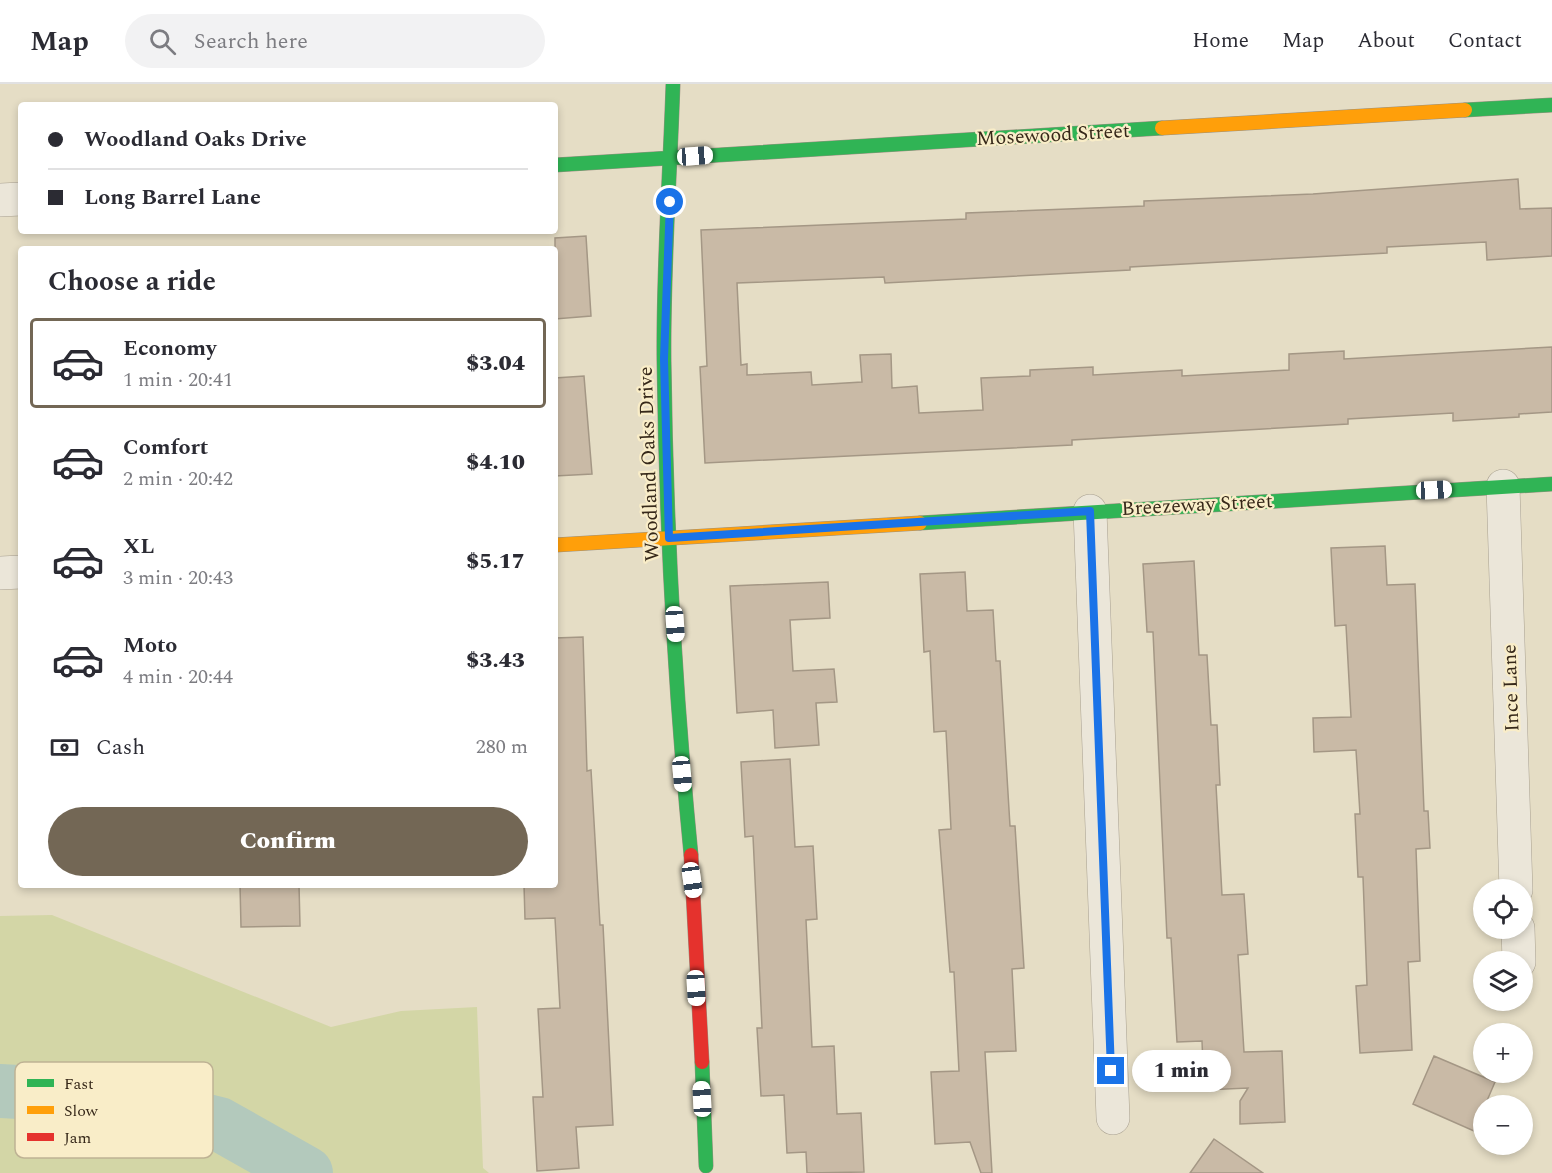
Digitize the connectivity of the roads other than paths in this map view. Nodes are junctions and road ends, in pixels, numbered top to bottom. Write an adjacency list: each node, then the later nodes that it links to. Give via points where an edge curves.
1 (673, 84): 3 (street, Woodland Oaks Drive)
2 (1552, 105): 3 (street, Mosewood Street)
3 (672, 158): 4 (street, Mosewood Street); 10 (street, Woodland Oaks Drive, via 664,359)
4 (558, 165)
5 (18, 199): 6 (street)
6 (0, 200)
7 (1552, 484): 8 (street, Breezeway Street)
8 (1503, 486): 9 (street, Breezeway Street); 14 (street, Ince Lane)
9 (1090, 511): 10 (street, Breezeway Street); 15 (street)
10 (669, 538): 11 (street, Breezeway Street); 16 (street, Woodland Oaks Drive, via 679,731 695,901)
11 (558, 545)
12 (18, 572): 13 (street)
13 (0, 573)
14 (1516, 879)
15 (1113, 1118)
16 (706, 1166)

